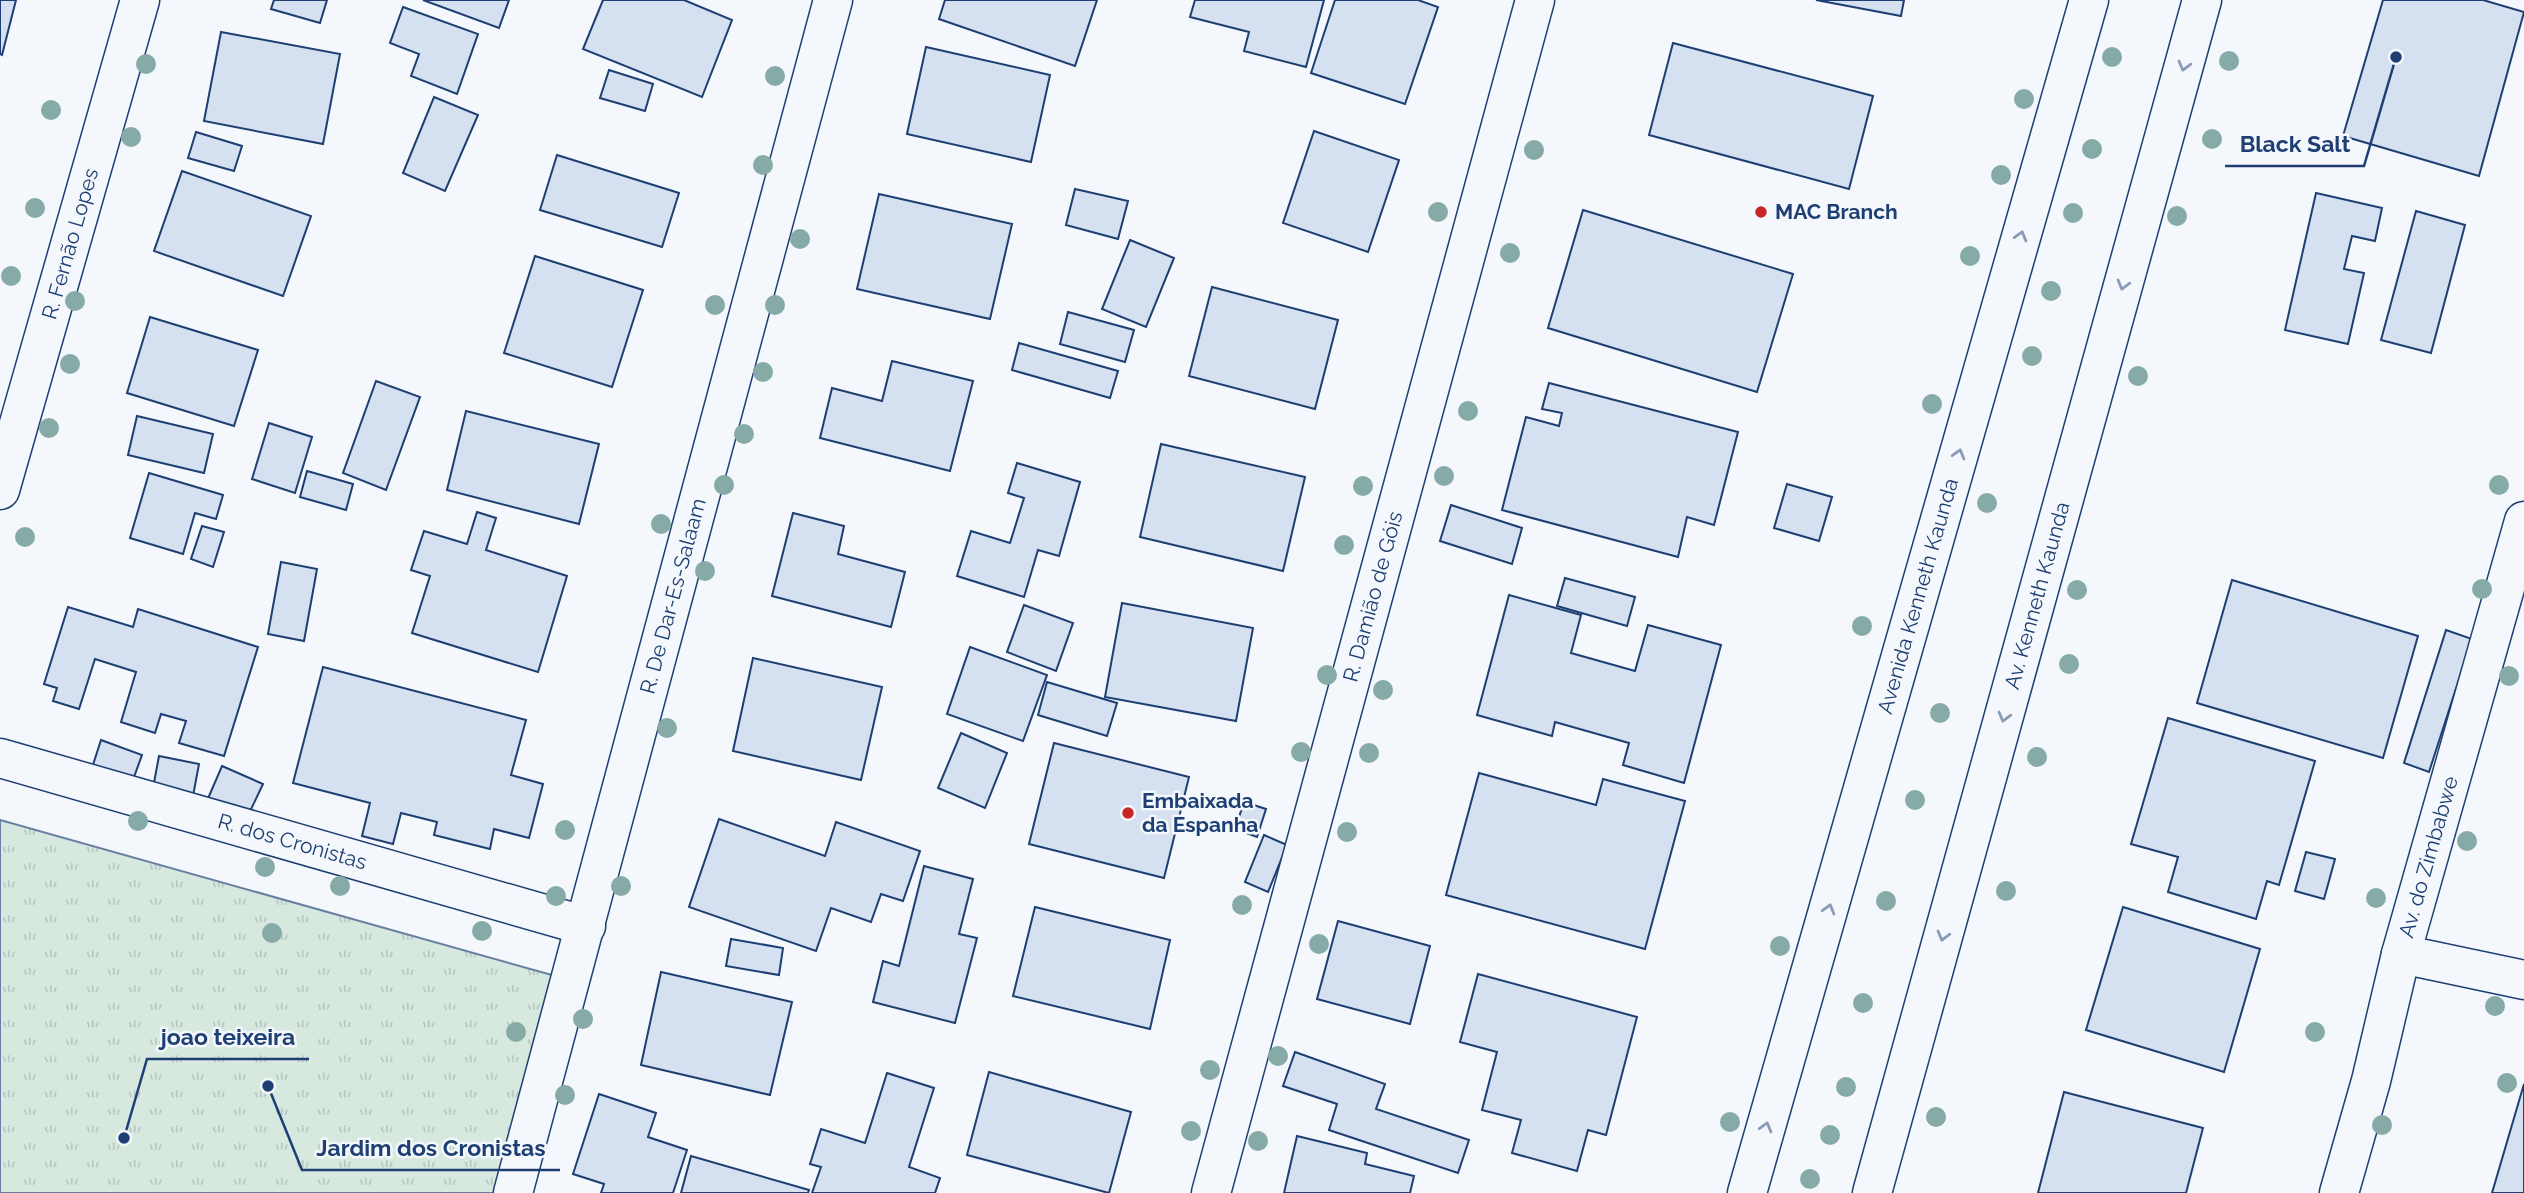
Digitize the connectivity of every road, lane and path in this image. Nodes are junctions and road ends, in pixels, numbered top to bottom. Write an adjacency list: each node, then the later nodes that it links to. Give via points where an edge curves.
1 (140, 0): 6 (street, R. Fernão Lopes)
2 (833, 0): 9 (street, R. De Dar-Es-Salaam)
3 (1535, 0): 13 (street, R. Damião de Góis)
4 (2089, 0): 14 (street, Avenida Kenneth Kaunda, one-way to 4)
5 (2202, 0): 15 (street, Av. Kenneth Kaunda, one-way to 15)
6 (0, 490)
7 (2524, 521): 10 (street, Av. do Zimbabwe)
8 (0, 758): 9 (street, R. dos Cronistas)
9 (586, 926): 12 (street, R. De Dar-Es-Salaam)
10 (2401, 954): 11 (street); 16 (street, Av. do Zimbabwe)
11 (2524, 981)
12 (513, 1193)
13 (1211, 1193)
14 (1747, 1193)
15 (1872, 1193)
16 (2339, 1193)

